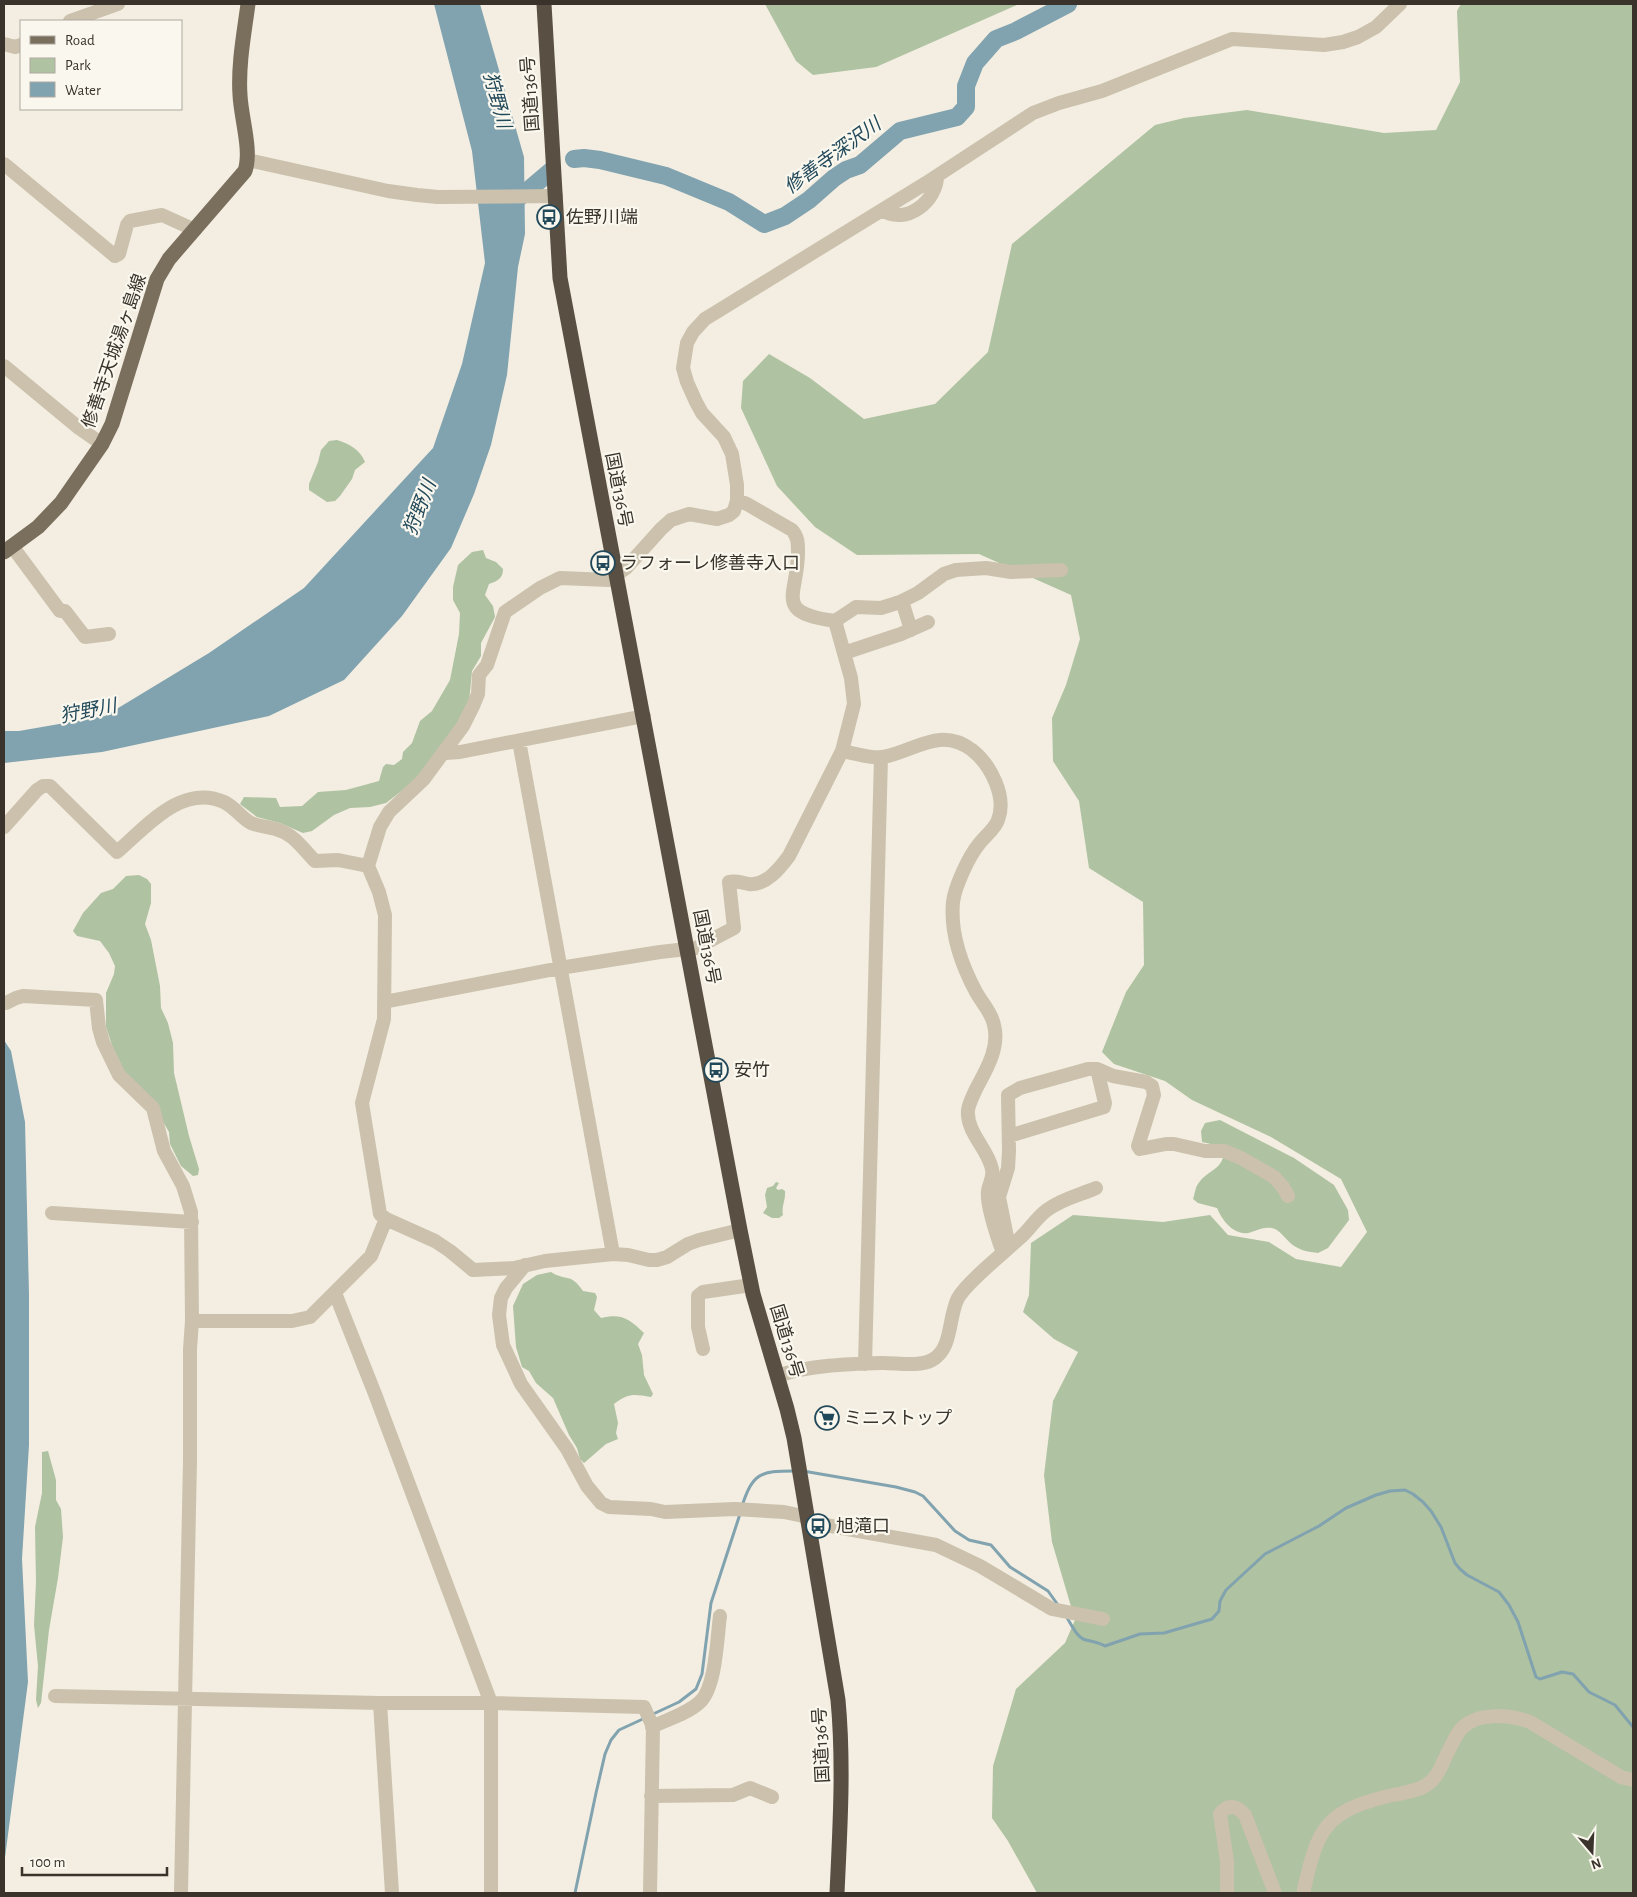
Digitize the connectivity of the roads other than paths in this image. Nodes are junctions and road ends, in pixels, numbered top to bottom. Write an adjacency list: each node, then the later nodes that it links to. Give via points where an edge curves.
1 (118, 4): 5 (street)
2 (248, 4): 8 (main road, via 240,78)
3 (544, 4): 10 (highway, 国道136号)
4 (1400, 4): 14 (street, via 1376,27 1343,42 1324,45 1232,39 1102,91 1033,113 705,319 687,342 683,368 702,413 728,442 735,469)
5 (73, 20)
6 (4, 44): 7 (street)
7 (20, 45)
8 (248, 160): 10 (street, via 388,191 438,197); 11 (main road, 修善寺天城湯ヶ島線, via 245,171)
9 (4, 164): 11 (street, via 115,256 119,254 126,225 130,221 162,215)
10 (551, 197): 17 (highway, 国道136号, via 560,278)
11 (195, 230): 13 (main road, 修善寺天城湯ヶ島線, via 157,279 112,424)
12 (4, 366): 13 (street)
13 (102, 444): 15 (main road, 修善寺天城湯ヶ島線, via 61,503 38,527)
14 (737, 500): 17 (street, via 734,510 722,518 713,520 689,514 671,520); 19 (street, via 792,530 798,542 793,605 799,612)
15 (8, 549): 22 (street, via 60,611 65,611 85,638)
16 (1062, 570): 18 (street, via 956,570 944,574)
17 (616, 576): 24 (highway, 国道136号); 27 (street, via 604,581 560,578 505,612 480,675 473,706)
18 (902, 601): 19 (street, via 881,608 856,607); 21 (street)
19 (835, 622): 23 (street)
20 (928, 622): 21 (street)
21 (912, 630): 23 (street)
22 (109, 634)
23 (844, 653): 26 (street, via 854,704)
24 (644, 716): 25 (street); 31 (highway, 国道136号)
25 (519, 741): 27 (street); 32 (street)
26 (842, 751): 28 (street); 31 (street, via 780,868 757,883 729,882 734,928 699,947)
27 (444, 753): 30 (street, via 423,780 388,812)
28 (881, 757): 43 (street, via 930,740 946,739 973,750 997,785 1000,802 998,822 979,843 966,867 954,895 953,913 959,954 994,1025 991,1061 972,1097 968,1113 993,1171 988,1196 994,1226); 50 (street)
29 (4, 827): 30 (street, via 38,790 50,786 117,852 172,805 204,796 226,803 251,822 284,832 315,861 338,860)
30 (368, 866): 33 (street, via 385,915)
31 (688, 948): 32 (street); 42 (highway, 国道136号)
32 (560, 968): 33 (street); 44 (street)
33 (384, 1002): 40 (street, via 383,1023 362,1103 378,1211)
34 (4, 1003): 41 (street, via 23,996 96,1000 103,1042 119,1074 153,1108 164,1151 183,1186)
35 (1097, 1069): 36 (street, via 1083,1070 1010,1092 1007,1100); 36 (street, via 1104,1107); 38 (street, via 1113,1076 1146,1082 1154,1090 1138,1146 1140,1149 1174,1144 1205,1151 1224,1151 1274,1177)
36 (1009, 1136): 43 (street, via 1008,1168 999,1197)
37 (1096, 1188): 43 (street, via 1047,1210)
38 (1288, 1196)
39 (52, 1213): 41 (street)
40 (386, 1219): 45 (street, via 435,1241 474,1270); 47 (street, via 374,1251)
41 (192, 1222): 48 (street)
42 (740, 1230): 44 (street, via 699,1240 657,1260); 46 (highway, 国道136号)
43 (1006, 1250): 50 (street, via 959,1297 938,1356 921,1363)
44 (613, 1254): 45 (street)
45 (525, 1265): 52 (street, via 501,1298 499,1315 504,1345 521,1384 601,1503 609,1507 651,1508 665,1512 735,1509 784,1512)
46 (751, 1285): 49 (street, via 703,1292 698,1296 698,1326); 51 (highway, 国道136号)
47 (335, 1293): 48 (street, via 310,1317 292,1321); 58 (street)
48 (192, 1321): 56 (street)
49 (703, 1349)
50 (865, 1364): 51 (street, via 816,1368)
51 (777, 1376): 52 (highway, 国道136号, via 794,1438)
52 (809, 1520): 54 (street, via 936,1544 1052,1609); 67 (highway, 国道136号, via 841,1737)
53 (720, 1616): 59 (street, via 711,1684 705,1697 694,1707)
54 (1103, 1619)
55 (55, 1696): 56 (street)
56 (185, 1699): 57 (street); 63 (street)
57 (380, 1703): 58 (street); 64 (street)
58 (491, 1703): 59 (street, via 641,1706); 65 (street)
59 (652, 1726): 61 (street)
60 (1633, 1780): 70 (street, via 1621,1778 1530,1722 1500,1716 1479,1719 1462,1728 1437,1774 1426,1785 1354,1807 1332,1820 1318,1839)
61 (652, 1796): 62 (street, via 733,1795 750,1788); 66 (street)
62 (772, 1797)
63 (181, 1893)
64 (392, 1893)
65 (491, 1893)
66 (650, 1893)
67 (837, 1893)
68 (1227, 1893): 69 (street, via 1227,1861 1220,1814 1227,1807 1234,1806 1245,1815)
69 (1275, 1893)
70 (1304, 1893)

